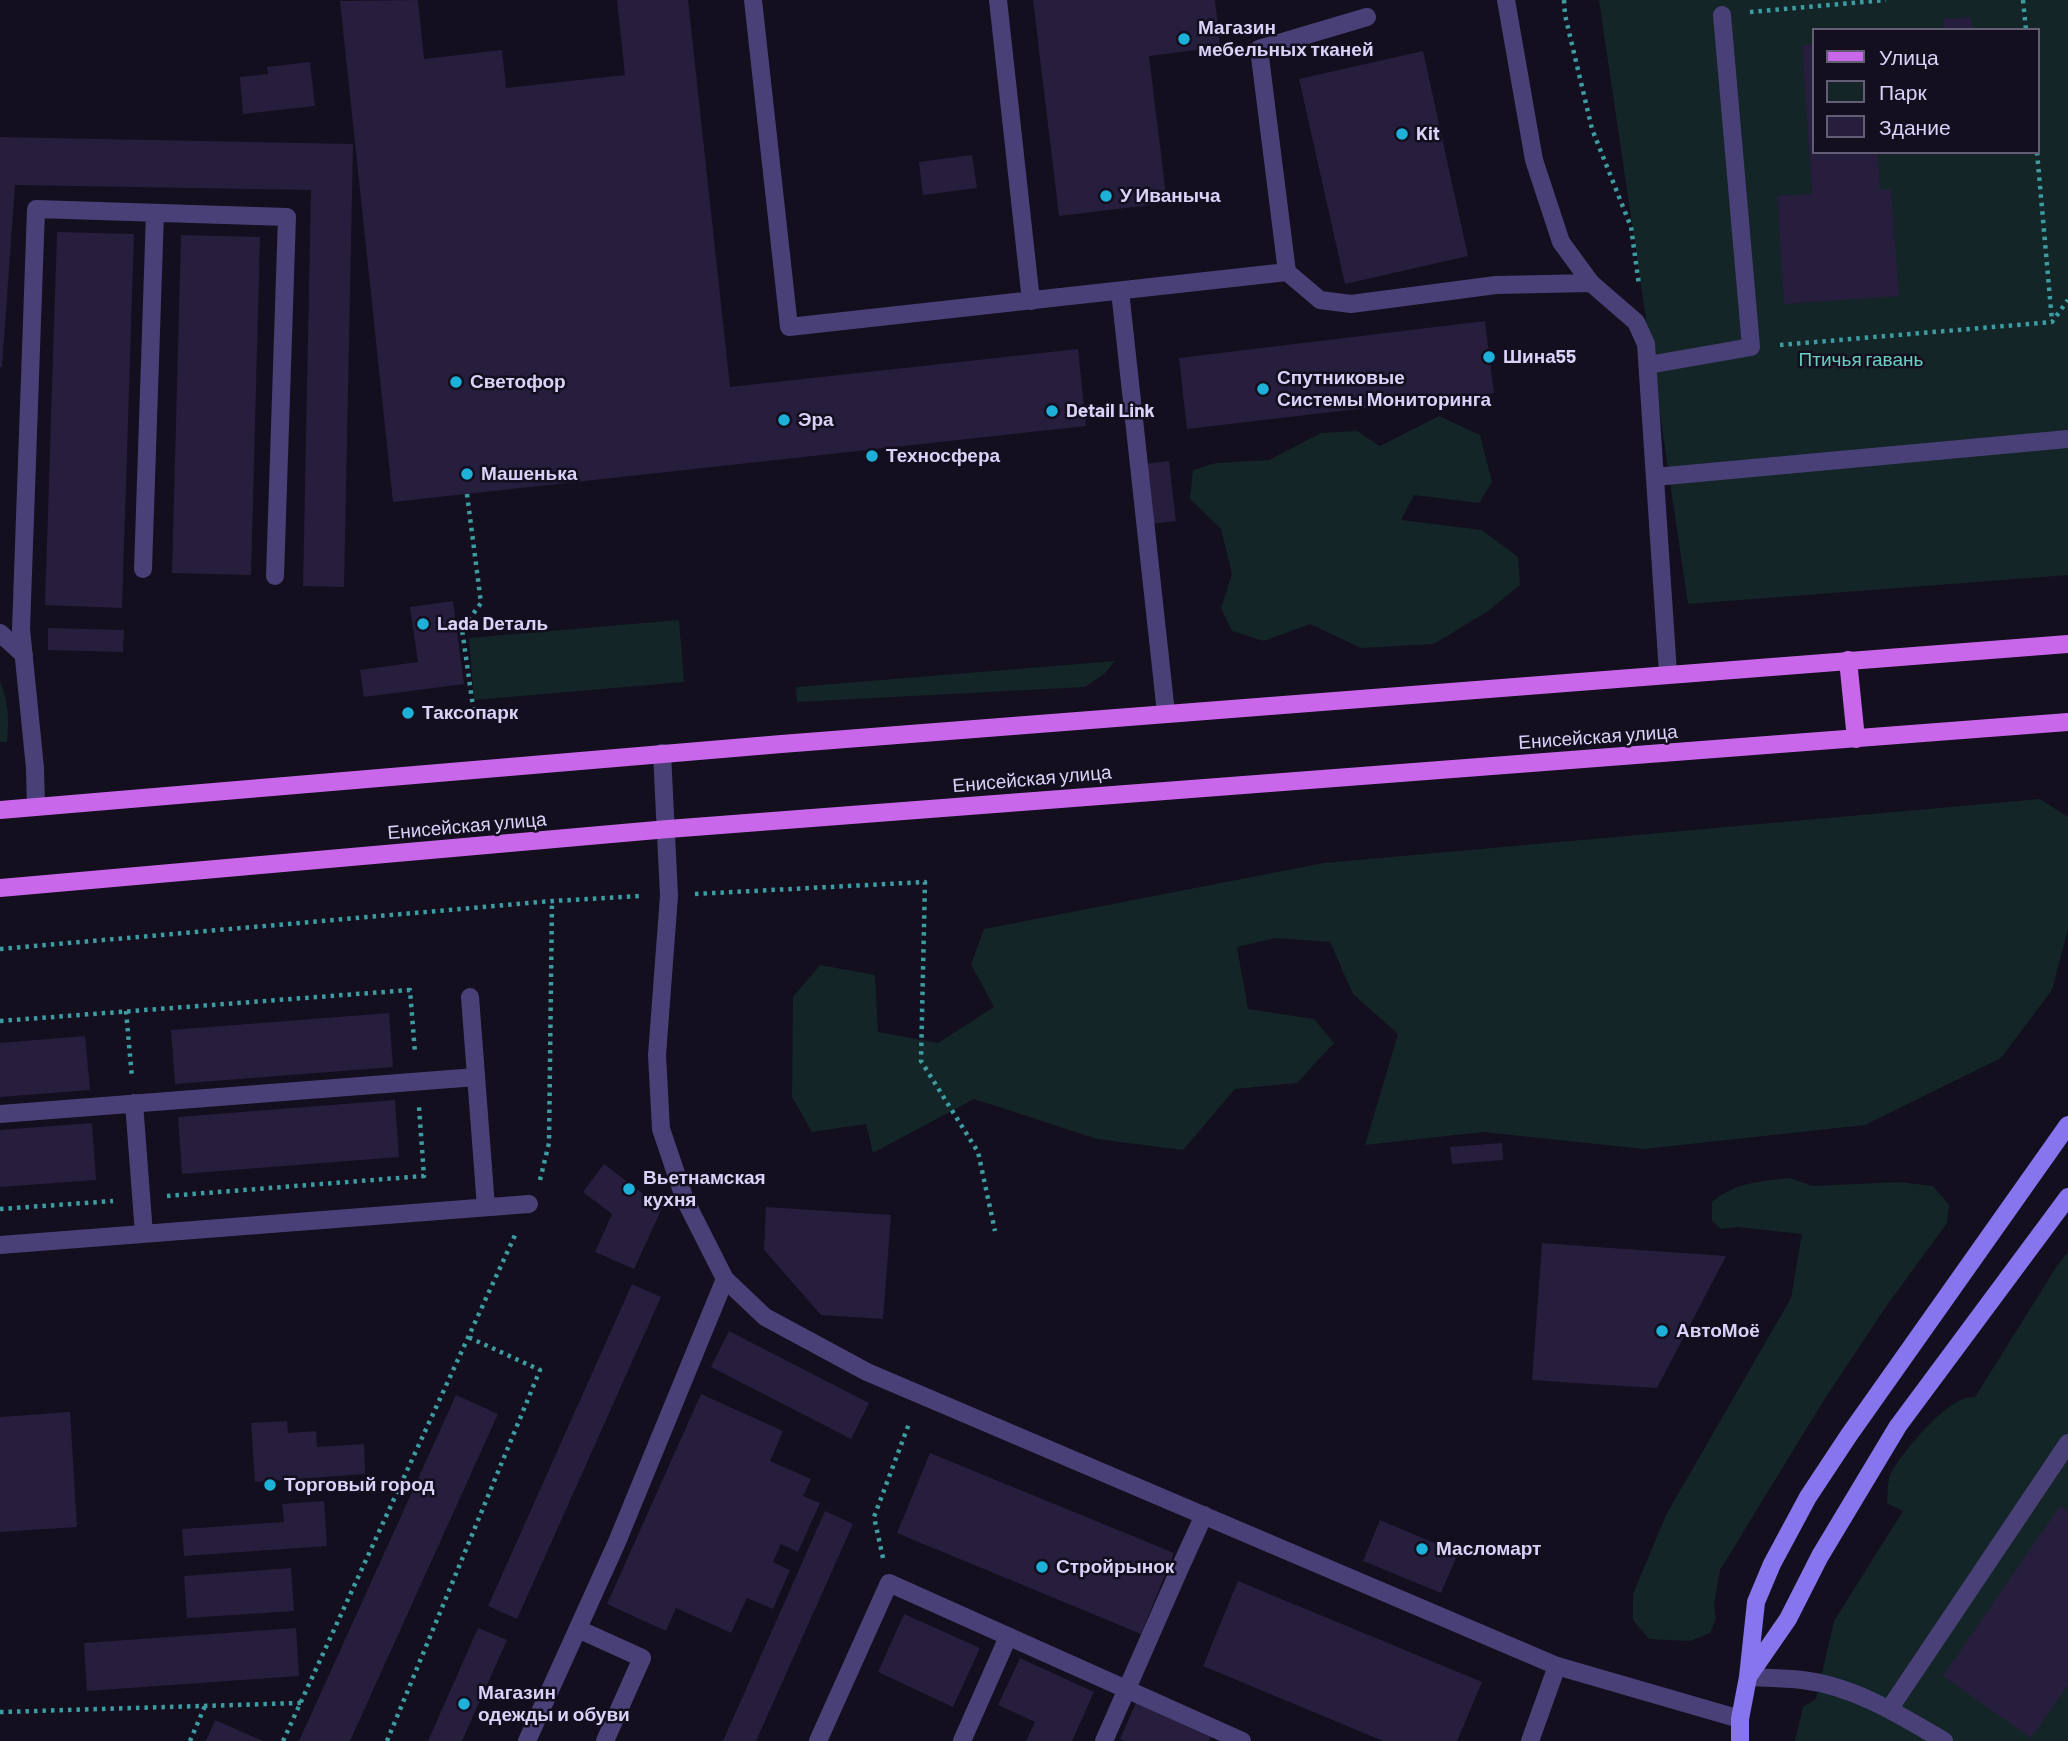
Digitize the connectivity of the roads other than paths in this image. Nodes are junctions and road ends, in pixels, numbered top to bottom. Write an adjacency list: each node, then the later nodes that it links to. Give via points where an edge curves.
1 (753, 0): 10 (street, via 789,327)
2 (998, 0): 10 (street)
3 (1506, 0): 8 (street, via 1534,159 1561,242)
4 (1722, 15): 11 (street, via 1751,347)
5 (1367, 17): 7 (street, via 1259,49)
6 (155, 213): 14 (street); 15 (street, via 287,217); 18 (street, via 36,209)
7 (1287, 272): 8 (street, via 1320,300 1351,304 1496,285); 9 (street)
8 (1591, 283): 11 (street, via 1636,322 1646,344)
9 (1120, 291): 10 (street); 21 (street)
10 (1031, 301)
11 (1648, 365): 13 (street)
12 (2068, 439): 13 (street)
13 (1655, 477): 20 (street)
14 (143, 569)
15 (275, 576)
16 (0, 633): 18 (street)
17 (2068, 644): 19 (main road)
18 (24, 655): 25 (street)
19 (1848, 660): 20 (main road); 23 (main road)
20 (1668, 673): 21 (main road)
21 (1166, 713): 24 (main road)
22 (2068, 722): 23 (main road, Енисейская улица)
23 (1856, 739): 27 (main road, Енисейская улица)
24 (662, 753): 25 (main road); 27 (street)
25 (36, 807): 26 (main road)
26 (0, 810)
27 (668, 830): 28 (main road, Енисейская улица); 39 (street, via 670,895 657,1055 661,1129 685,1200)
28 (0, 888)
29 (470, 997): 30 (street)
30 (476, 1077): 31 (street); 36 (street)
31 (134, 1104): 32 (street); 37 (street)
32 (0, 1114)
33 (2068, 1125): 45 (main road, via 1808,1497 1756,1602)
34 (2068, 1197): 45 (main road, via 1898,1426 1788,1619)
35 (529, 1203): 36 (street)
36 (486, 1207): 37 (street)
37 (144, 1234): 38 (street)
38 (0, 1245)
39 (725, 1279): 41 (street, via 765,1317 867,1371); 42 (street)
40 (2068, 1443): 47 (street)
41 (1204, 1515): 44 (street); 46 (street)
42 (578, 1629): 49 (street); 50 (street, via 642,1658)
43 (1008, 1637): 46 (street); 51 (street, via 888,1583); 52 (street)
44 (1557, 1666): 48 (street); 55 (street)
45 (1748, 1677): 47 (street, via 1814,1683); 48 (main road)
46 (1127, 1689): 53 (street); 54 (street)
47 (1889, 1709): 57 (street)
48 (1740, 1719): 56 (main road)
49 (527, 1741)
50 (605, 1741)
51 (818, 1741)
52 (962, 1741)
53 (1104, 1741)
54 (1242, 1741)
55 (1530, 1741)
56 (1740, 1741)
57 (1944, 1741)

